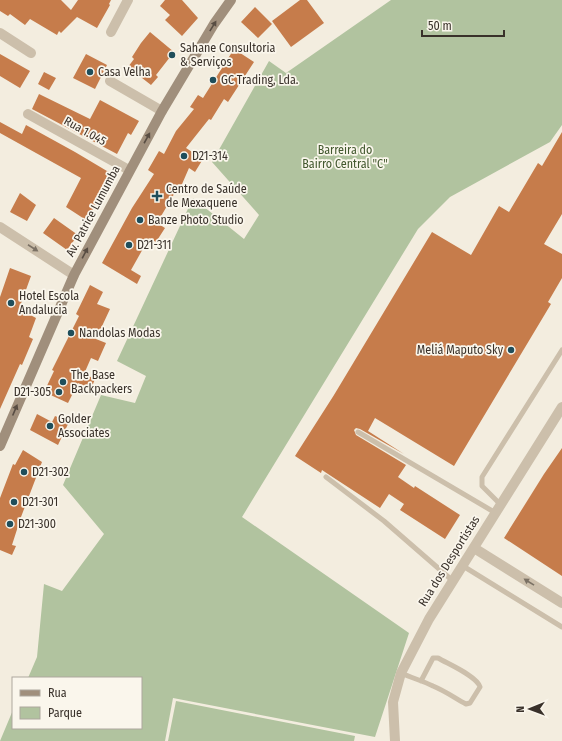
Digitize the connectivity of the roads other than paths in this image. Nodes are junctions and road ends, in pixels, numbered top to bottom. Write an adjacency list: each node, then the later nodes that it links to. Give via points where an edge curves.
1 (128, 0): 3 (street)
2 (231, 0): 7 (main road, Av. Patrice Lumumba, one-way to 2)
3 (111, 32)
4 (0, 34): 5 (street)
5 (31, 53)
6 (110, 81): 7 (street)
7 (162, 111): 9 (main road, Av. Patrice Lumumba, one-way to 7)
8 (28, 114): 9 (street, Rua 1.045)
9 (129, 170): 11 (main road, Av. Patrice Lumumba, one-way to 9)
10 (0, 227): 11 (street, one-way to 11)
11 (74, 275): 15 (main road, Av. Patrice Lumumba, one-way to 11)
12 (562, 350): 17 (lane, via 482,477 482,486)
13 (562, 407): 17 (street, Rua dos Desportistas)
14 (358, 432): 17 (lane)
15 (1, 441)
16 (326, 478): 20 (lane, via 384,521)
17 (497, 508): 18 (street, Rua dos Desportistas)
18 (474, 548): 19 (street, Rua dos Desportistas); 21 (street, one-way to 18)
19 (462, 566): 20 (street, Rua dos Desportistas); 22 (lane)
20 (453, 581): 23 (street, Rua dos Desportistas, via 429,619)
21 (562, 603)
22 (562, 627)
23 (401, 673): 24 (lane); 25 (street, Rua dos Desportistas, via 393,702)
24 (421, 681): 24 (lane, via 466,704 470,703 480,687 479,683 469,676 438,658 433,658)
25 (395, 741)

